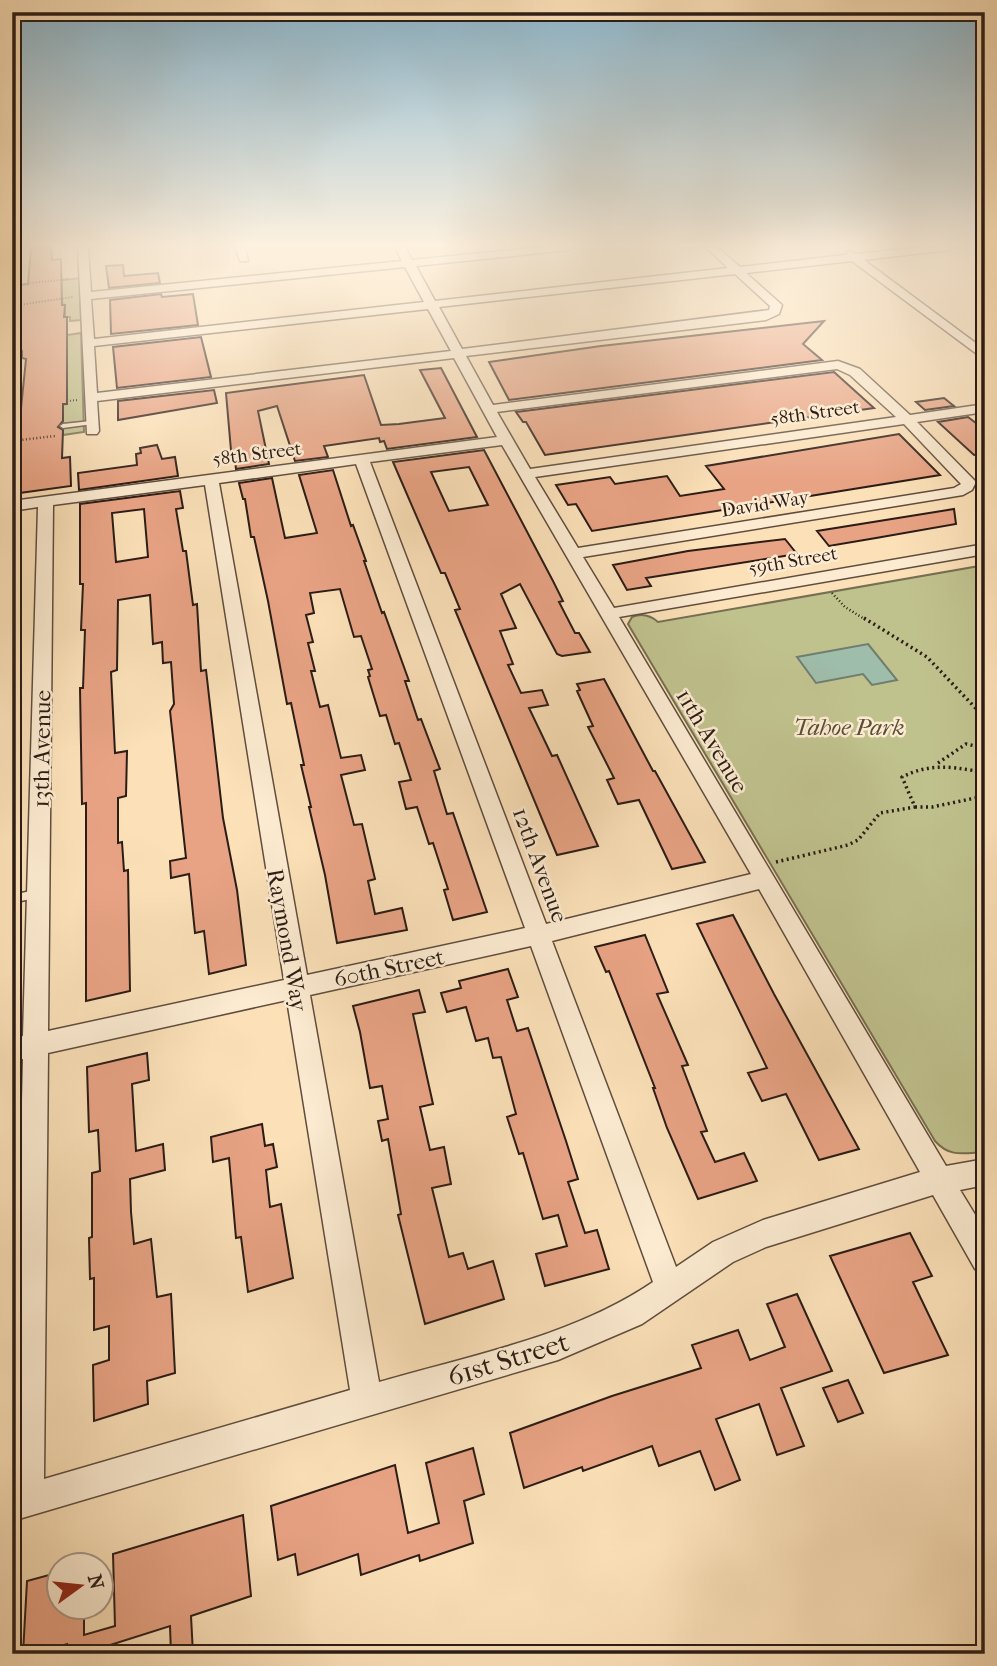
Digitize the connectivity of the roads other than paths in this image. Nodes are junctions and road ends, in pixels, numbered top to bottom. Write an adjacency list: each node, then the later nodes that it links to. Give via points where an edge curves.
1 (86, 325): 6 (street)
2 (253, 325): 6 (street)
3 (442, 325): 7 (street, 11th Avenue)
4 (695, 325): 7 (street)
5 (943, 325): 8 (street)
6 (88, 343): 9 (street)
7 (458, 354): 9 (street); 11 (street, 11th Avenue)
8 (985, 356)
9 (90, 398): 14 (street)
10 (985, 408): 12 (street, 58th Street)
11 (490, 409): 12 (street, via 838,365 855,372); 15 (street, 11th Avenue)
12 (907, 419): 17 (street, 58th Street); 22 (street, David Way, via 966,477 969,482 963,490)
13 (63, 426): 14 (lane)
14 (92, 427)
15 (506, 440): 16 (street, 58th Street); 17 (street, 11th Avenue)
16 (362, 460): 18 (street, 58th Street); 27 (street, 12th Avenue)
17 (527, 474): 22 (street, 11th Avenue)
18 (211, 479): 19 (street, 58th Street); 28 (street, Raymond Way)
19 (46, 501): 20 (street, 58th Street); 25 (street, 13th Avenue)
20 (12, 506)
21 (985, 549): 23 (street, 59th Street)
22 (573, 554): 23 (street, 11th Avenue)
23 (609, 614): 24 (street, 11th Avenue)
24 (768, 871): 27 (street, 60th Street); 32 (street, 11th Avenue)
25 (40, 893): 26 (lane); 29 (street, 13th Avenue)
26 (12, 899)
27 (538, 935): 28 (street, 60th Street); 35 (street, 12th Avenue)
28 (295, 989): 29 (street, 60th Street); 36 (street, Raymond Way)
29 (38, 1044): 30 (street, 60th Street); 33 (street, 13th Avenue)
30 (12, 1050)
31 (985, 1172): 32 (street, 61st Street)
32 (939, 1180): 34 (street, 11th Avenue); 35 (street, 61st Street, via 763,1234 723,1252)
33 (23, 1215): 37 (street, 13th Avenue)
34 (985, 1259)
35 (670, 1289): 36 (street, 61st Street, via 590,1334)
36 (367, 1401): 37 (street, 61st Street)
37 (20, 1503)

